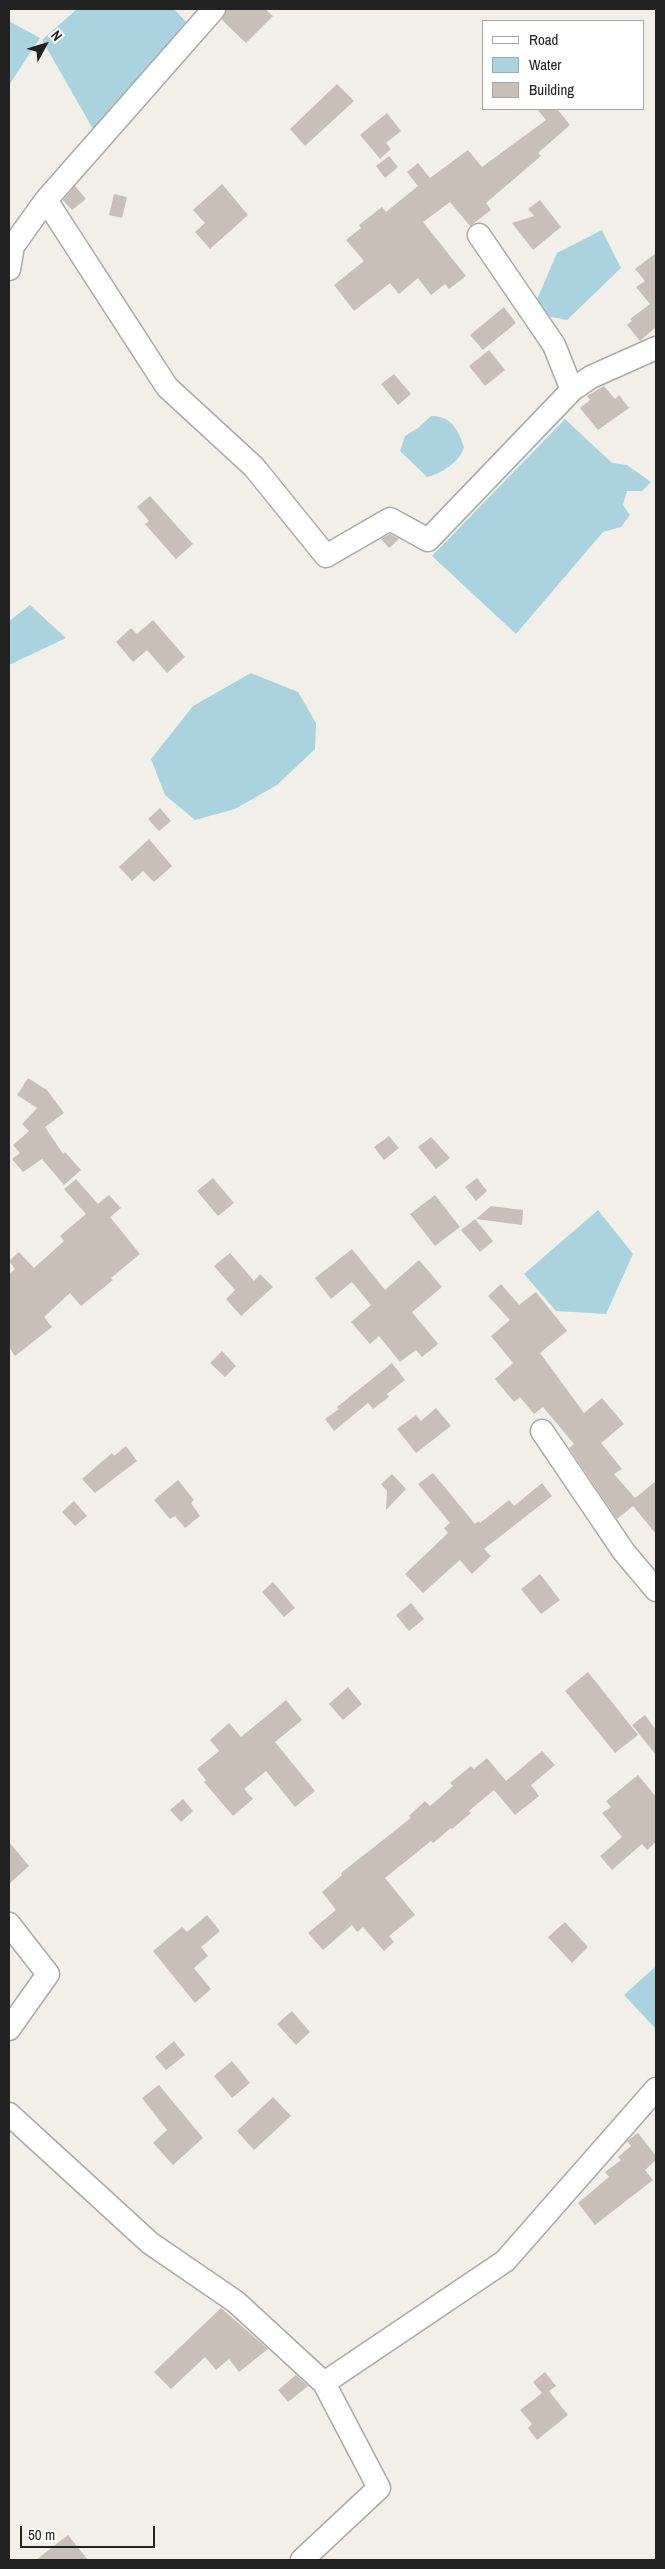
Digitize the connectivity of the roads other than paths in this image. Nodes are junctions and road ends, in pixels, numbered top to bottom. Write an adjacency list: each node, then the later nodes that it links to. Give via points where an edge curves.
1 (214, 9): 2 (street)
2 (46, 200): 4 (street, via 14,246); 6 (street, via 167,387 254,467 326,556 390,519 428,540)
3 (479, 235): 6 (street, via 554,345)
4 (9, 269)
5 (656, 348): 6 (street, via 591,377)
6 (572, 390)
7 (542, 1431): 8 (street, via 624,1552)
8 (656, 1590)
9 (9, 1924): 10 (street, via 48,1974)
10 (9, 2029)
11 (656, 2089): 13 (street, via 505,2261)
12 (9, 2114): 13 (street, via 150,2243 236,2302)
13 (324, 2383): 14 (street, via 379,2488)
14 (302, 2560)

